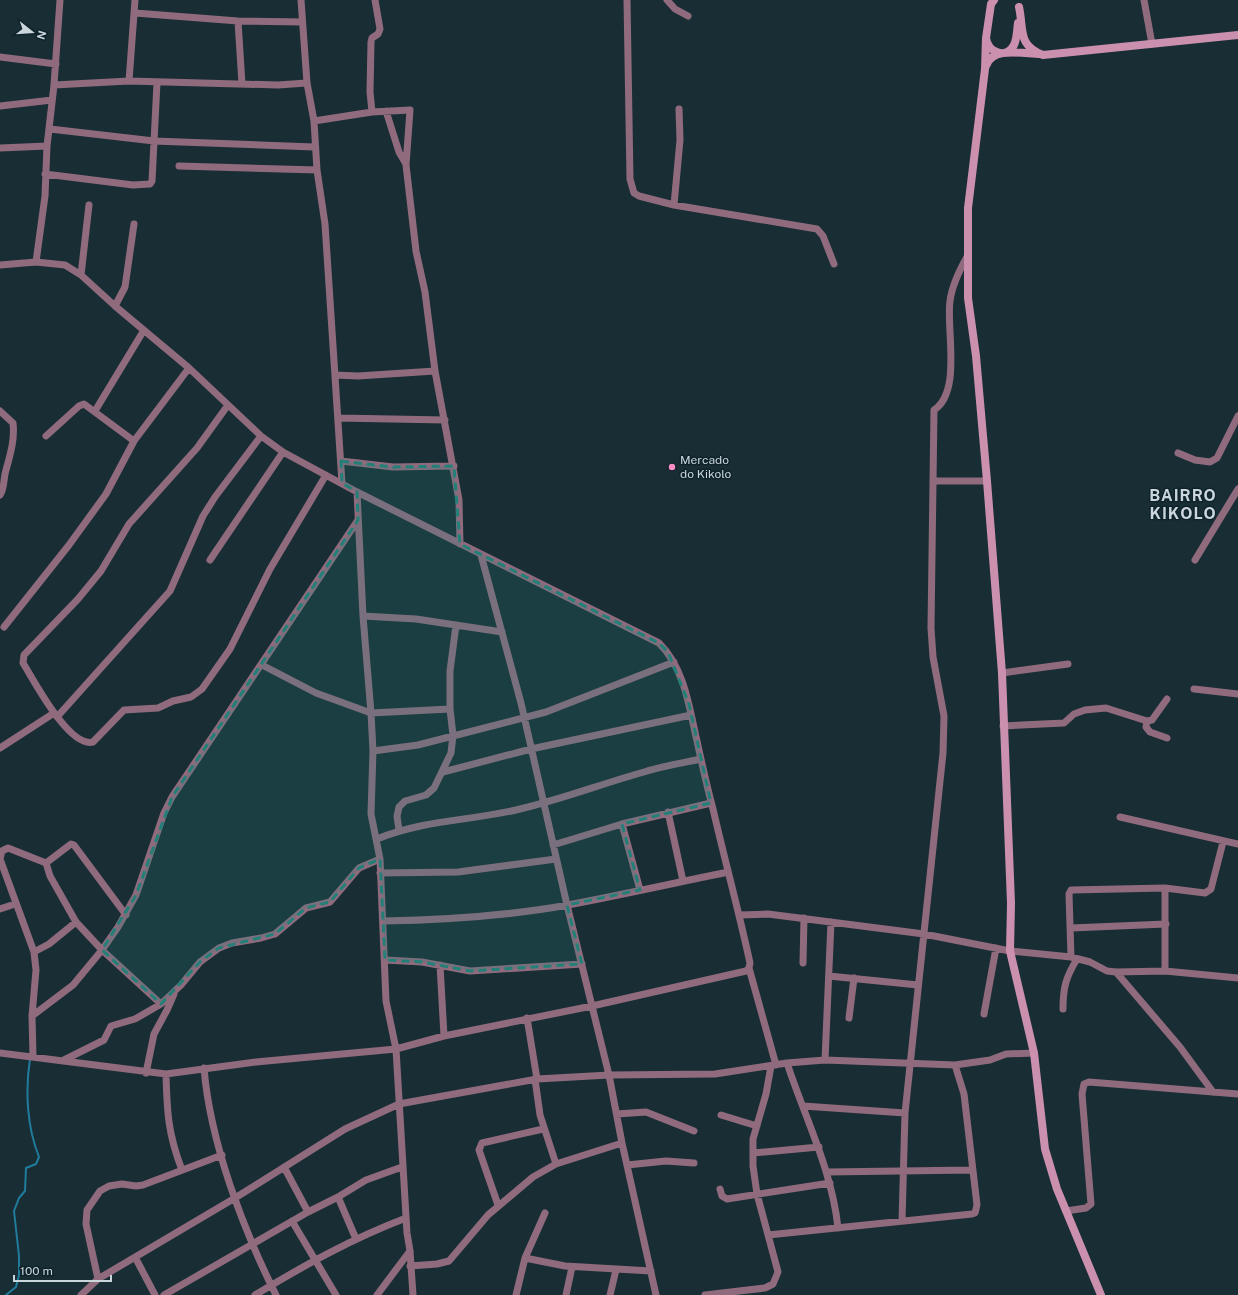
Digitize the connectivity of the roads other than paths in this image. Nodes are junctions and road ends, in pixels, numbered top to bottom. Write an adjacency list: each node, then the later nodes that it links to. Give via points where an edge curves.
1 (60, 0): 20 (street)
2 (135, 0): 10 (street)
3 (301, 0): 13 (street)
4 (375, 0): 30 (street, via 380,29 371,42)
5 (627, 0): 42 (street, via 630,183 634,193 639,196)
6 (667, 0): 11 (street, via 675,9)
7 (994, 0): 15 (street, via 991,4)
8 (1144, 0): 16 (street)
9 (1018, 2): 17 (street, via 1015,41 1010,50); 18 (street, via 1023,36 1031,48)
10 (135, 12): 12 (street); 22 (street)
11 (688, 16)
12 (238, 21): 13 (street); 25 (street)
13 (302, 22): 23 (street)
14 (1238, 35): 16 (street)
15 (986, 38): 17 (street, via 989,47 997,53); 21 (street)
16 (1152, 44): 18 (street)
17 (1002, 53): 18 (street); 21 (street, via 992,58)
18 (1043, 54)
19 (0, 57): 20 (street)
20 (56, 64): 26 (street)
21 (985, 69): 45 (street, via 968,208)
22 (129, 81): 24 (street); 26 (street)
23 (307, 82): 25 (street, via 278,85); 32 (street)
24 (157, 83): 25 (street); 34 (street)
25 (242, 84)
26 (54, 85): 27 (street)
27 (52, 100): 28 (street); 33 (street)
28 (0, 106)
29 (679, 110): 42 (street, via 680,140)
30 (372, 112): 31 (street); 32 (street)
31 (386, 112): 38 (street); 38 (street, via 410,110)
32 (314, 122): 36 (street)
33 (50, 129): 34 (street); 35 (street)
34 (154, 141): 36 (street); 41 (street, via 150,184 133,186)
35 (47, 146): 37 (street); 41 (street)
36 (314, 147): 40 (street)
37 (0, 148)
38 (406, 165): 53 (street, via 416,251)
39 (179, 166): 40 (street)
40 (317, 170): 54 (street, via 325,224)
41 (46, 174): 46 (street)
42 (674, 204): 47 (street, via 817,229 823,236)
43 (89, 205): 49 (street)
44 (134, 224): 50 (street, via 125,287)
45 (968, 255): 69 (street, via 950,302 951,360 946,394 940,406 934,410); 70 (street, via 968,298)
46 (36, 262): 48 (street); 49 (street, via 65,265)
47 (834, 264)
48 (0, 265)
49 (81, 275): 50 (street)
50 (115, 306): 51 (street)
51 (144, 330): 52 (street); 57 (street)
52 (189, 368): 55 (street); 63 (street)
53 (435, 371): 54 (street); 60 (street)
54 (335, 375): 59 (street)
55 (228, 405): 62 (street); 93 (street, via 197,448 129,524 101,571 24,655 23,664)
56 (0, 411): 74 (street, via 13,423 14,430 11,455)
57 (95, 411): 61 (street, via 84,404 78,406); 63 (street)
58 (1238, 416): 65 (street, via 1217,458 1210,462 1194,460)
59 (338, 418): 60 (street); 66 (street)
60 (445, 420): 67 (street)
61 (46, 436)
62 (261, 436): 64 (street); 93 (street, via 203,516 170,590)
63 (134, 441): 82 (street, via 106,494)
64 (283, 452): 68 (street); 78 (street)
65 (1178, 453)
66 (341, 461): 67 (street, via 393,466); 71 (street)
67 (454, 466): 76 (street, via 459,500)
68 (326, 475): 71 (street); 93 (street, via 270,569 230,649 202,689 192,697 173,701 158,708 124,710 88,744 76,738)
69 (934, 481): 70 (street); 135 (street, via 931,628 944,716 944,740)
70 (987, 481): 87 (street)
71 (342, 483): 73 (street)
72 (1238, 489): 79 (street)
73 (357, 492): 75 (street); 76 (street)
74 (0, 495)
75 (358, 520): 80 (street); 86 (street)
76 (460, 544): 77 (street)
77 (481, 555): 83 (street); 84 (street, via 659,644)
78 (210, 560)
79 (1195, 560)
80 (364, 616): 81 (street, via 416,619); 92 (street)
81 (456, 625): 83 (street); 91 (street, via 451,662)
82 (4, 628)
83 (502, 632): 95 (street)
84 (674, 662): 94 (street); 95 (street, via 576,702)
85 (1068, 664): 87 (street)
86 (262, 665): 92 (street, via 316,693); 127 (street, via 167,806 136,895)
87 (1002, 673): 97 (street)
88 (1194, 689): 89 (street)
89 (1238, 694)
90 (1167, 699): 96 (street, via 1155,717)
91 (450, 709): 92 (street); 98 (street)
92 (371, 713): 102 (street)
93 (56, 715): 100 (street)
94 (691, 715): 101 (street); 103 (street)
95 (524, 717): 98 (street); 101 (street)
96 (1147, 721): 97 (street, via 1106,708 1085,710 1074,714 1064,723); 99 (street, via 1146,727 1150,732)
97 (1003, 726): 138 (street, via 1011,903)
98 (453, 735): 102 (street, via 418,745); 104 (street, via 451,753)
99 (1167, 738)
100 (0, 748)
101 (531, 749): 104 (street); 106 (street)
102 (373, 751): 111 (street, via 372,814)
103 (701, 759): 105 (street); 106 (street, via 644,772)
104 (443, 772): 110 (street, via 434,788 426,795 405,801 399,807)
105 (711, 803): 107 (street); 119 (street)
106 (544, 804): 110 (street, via 501,814 441,821); 114 (street)
107 (668, 812): 109 (street); 121 (street)
108 (1120, 817): 112 (street)
109 (622, 824): 114 (street); 123 (street)
110 (399, 830): 111 (street)
111 (377, 840): 116 (street)
112 (1223, 842): 113 (street); 122 (street, via 1209,892)
113 (1238, 844)
114 (553, 845): 117 (street)
115 (0, 859): 118 (street, via 2,851 8,848); 124 (street)
116 (380, 859): 120 (street); 152 (street, via 359,868 330,902 306,908 275,934 219,948 200,962)
117 (556, 859): 120 (street, via 458,872); 125 (street)
118 (46, 863): 127 (street, via 74,844); 131 (street, via 50,876)
119 (728, 872): 121 (street); 128 (street)
120 (380, 873): 130 (street)
121 (683, 881): 123 (street)
122 (1165, 888): 133 (street); 134 (street, via 1071,890)
123 (640, 890): 125 (street)
124 (15, 904): 126 (street); 139 (street)
125 (567, 905): 130 (street, via 508,914); 143 (street)
126 (0, 909)
127 (126, 914): 137 (street)
128 (740, 915): 129 (street, via 768,914); 145 (street)
129 (804, 918): 132 (street); 142 (street)
130 (384, 921): 141 (street)
131 (76, 922): 137 (street); 139 (street, via 49,944)
132 (831, 922): 135 (street); 148 (street)
133 (1166, 924): 134 (street); 146 (street)
134 (1071, 928): 140 (street)
135 (924, 934): 136 (street); 151 (street)
136 (996, 948): 138 (street); 156 (street)
137 (102, 950): 153 (street); 157 (street, via 73,985)
138 (1010, 951): 140 (street); 162 (street)
139 (34, 952): 157 (street, via 36,970)
140 (1074, 958): 147 (street); 155 (street, via 1063,988)
141 (385, 960): 144 (street); 161 (street, via 386,1001)
142 (803, 963)
143 (582, 964): 144 (street, via 483,971); 154 (street)
144 (440, 965): 160 (street)
145 (750, 968): 154 (street); 169 (street)
146 (1165, 971): 147 (street); 150 (street)
147 (1116, 972): 176 (street, via 1180,1046)
148 (829, 976): 149 (street); 166 (street)
149 (854, 978): 151 (street); 159 (street)
150 (1238, 978)
151 (918, 985): 168 (street)
152 (174, 991): 153 (street); 172 (street, via 154,1034)
153 (161, 1004): 165 (street, via 135,1019 113,1024 104,1040)
154 (592, 1006): 158 (street); 174 (street)
155 (1063, 1009)
156 (984, 1014)
157 (32, 1016): 164 (street)
158 (527, 1018): 160 (street); 175 (street)
159 (849, 1018)
160 (444, 1036): 161 (street)
161 (396, 1049): 171 (street); 178 (street)
162 (1034, 1053): 170 (street, via 1006,1054 990,1060); 205 (street, via 1045,1149)
163 (0, 1054): 164 (street)
164 (33, 1056): 165 (street)
165 (64, 1060): 172 (street)
166 (825, 1060): 167 (street); 168 (street)
167 (787, 1063): 169 (street); 179 (street)
168 (909, 1064): 170 (street); 180 (street)
169 (774, 1065): 174 (street, via 715,1074); 183 (street)
170 (955, 1065): 196 (street, via 964,1094)
171 (204, 1068): 173 (street); 189 (street, via 208,1108)
172 (146, 1072): 173 (street)
173 (166, 1074): 195 (street, via 168,1125)
174 (609, 1075): 175 (street); 181 (street)
175 (536, 1079): 178 (street); 184 (street)
176 (1213, 1092): 177 (street); 205 (street, via 1089,1082 1084,1084 1082,1094 1091,1204 1086,1208)
177 (1238, 1094)
178 (399, 1104): 193 (street, via 345,1129); 194 (street)
179 (803, 1106): 180 (street); 187 (street)
180 (905, 1113): 197 (street)
181 (617, 1114): 185 (street, via 643,1112); 186 (street)
182 (721, 1115): 183 (street)
183 (757, 1126): 188 (street, via 753,1139)
184 (543, 1129): 191 (street); 204 (street, via 482,1144 479,1147)
185 (694, 1130)
186 (622, 1143): 191 (street); 192 (street)
187 (819, 1147): 188 (street); 198 (street)
188 (753, 1154): 201 (street)
189 (222, 1155): 195 (street); 203 (street)
190 (694, 1163): 192 (street, via 666,1161)
191 (556, 1164): 204 (street, via 533,1177)
192 (627, 1164): 222 (street)
193 (284, 1167): 203 (street); 206 (street)
194 (402, 1167): 202 (street, via 366,1180); 208 (street)
195 (182, 1170): 223 (street, via 143,1185 109,1186 100,1191 93,1200 87,1210 86,1224)
196 (972, 1170): 197 (street); 210 (street, via 977,1205 975,1213)
197 (902, 1171): 198 (street); 210 (street)
198 (827, 1172): 199 (street)
199 (830, 1183): 201 (street); 211 (street)
200 (720, 1189): 201 (street, via 722,1196 727,1199)
201 (757, 1194): 212 (street)
202 (338, 1197): 206 (street); 213 (street)
203 (235, 1198): 214 (street); 216 (street)
204 (498, 1205): 219 (street, via 449,1261)
205 (1066, 1211): 238 (street)
206 (308, 1212): 209 (street)
207 (545, 1213): 217 (street)
208 (406, 1218): 213 (street); 215 (street)
209 (292, 1221): 214 (street); 218 (street)
210 (902, 1221): 211 (street)
211 (838, 1228): 212 (street)
212 (768, 1235): 237 (street, via 778,1272 773,1284 758,1289)
213 (356, 1238): 218 (street)
214 (252, 1244): 224 (street); 227 (street)
215 (410, 1251): 219 (street); 231 (street)
216 (135, 1257): 223 (street); 226 (street)
217 (525, 1258): 220 (street); 233 (street)
218 (315, 1259): 224 (street); 230 (street)
219 (410, 1266): 232 (street)
220 (572, 1267): 221 (street); 234 (street)
221 (616, 1270): 222 (street); 235 (street)
222 (651, 1271): 236 (street)
223 (98, 1279): 225 (street)
224 (271, 1285): 228 (street); 229 (street)
225 (82, 1295)
226 (155, 1295)
227 (164, 1295)
228 (255, 1295)
229 (276, 1295)
230 (336, 1295)
231 (377, 1295)
232 (413, 1295)
233 (516, 1295)
234 (566, 1295)
235 (610, 1295)
236 (656, 1295)
237 (705, 1295)
238 (1101, 1295)

